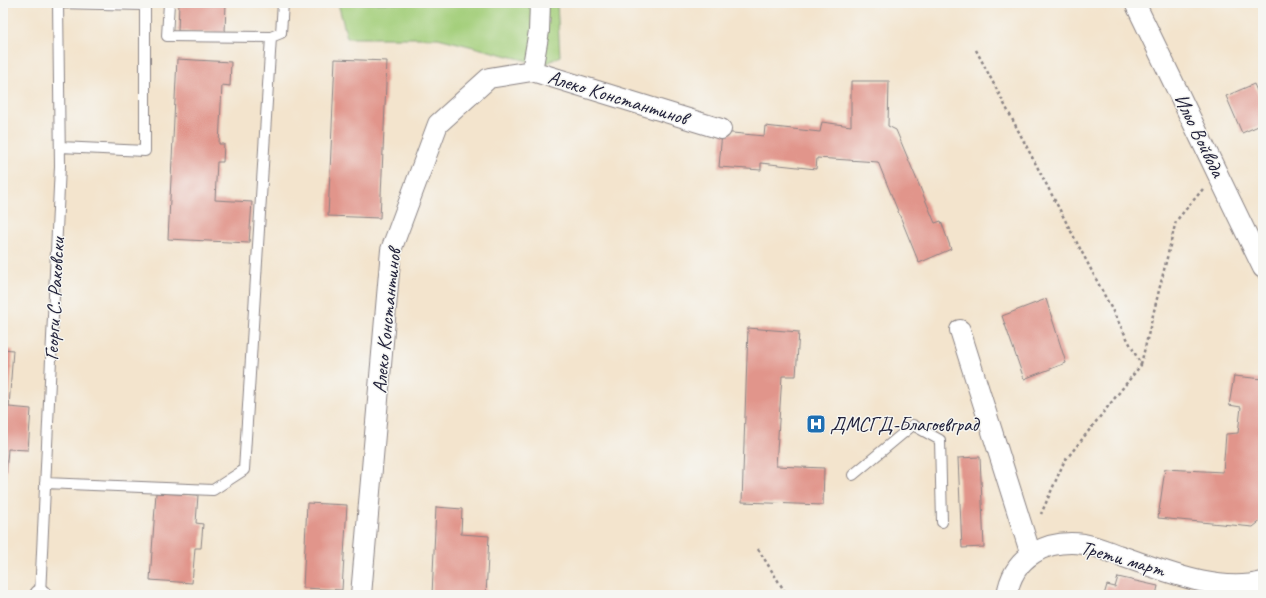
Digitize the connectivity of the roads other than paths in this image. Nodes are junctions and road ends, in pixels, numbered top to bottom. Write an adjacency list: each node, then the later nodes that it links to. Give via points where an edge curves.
1 (58, 3): 9 (lane, Георги С. Раковски); 9 (lane, via 145,5 145,152)
2 (169, 3): 6 (lane, via 167,36)
3 (283, 3): 6 (lane, via 281,33)
4 (540, 3): 7 (street, via 539,31)
5 (1135, 3): 10 (street, Ильо Войвода)
6 (271, 37): 13 (lane, via 244,470 214,490)
7 (532, 71): 8 (street, Алеко Константинов); 18 (street, Алеко Константинов, via 489,78 438,124 391,250)
8 (721, 129)
9 (60, 147): 13 (lane, Георги С. Раковски)
10 (1263, 268)
11 (960, 330): 15 (street)
12 (853, 475): 14 (lane, via 913,425 940,440)
13 (45, 483): 17 (lane, Георги С. Раковски)
14 (942, 522)
15 (1028, 545): 16 (street, Трети март, via 1082,544 1198,580 1243,585); 19 (street, Трети март, via 1012,575)
16 (1263, 582)
17 (40, 595)
18 (362, 595)
19 (1007, 595)

